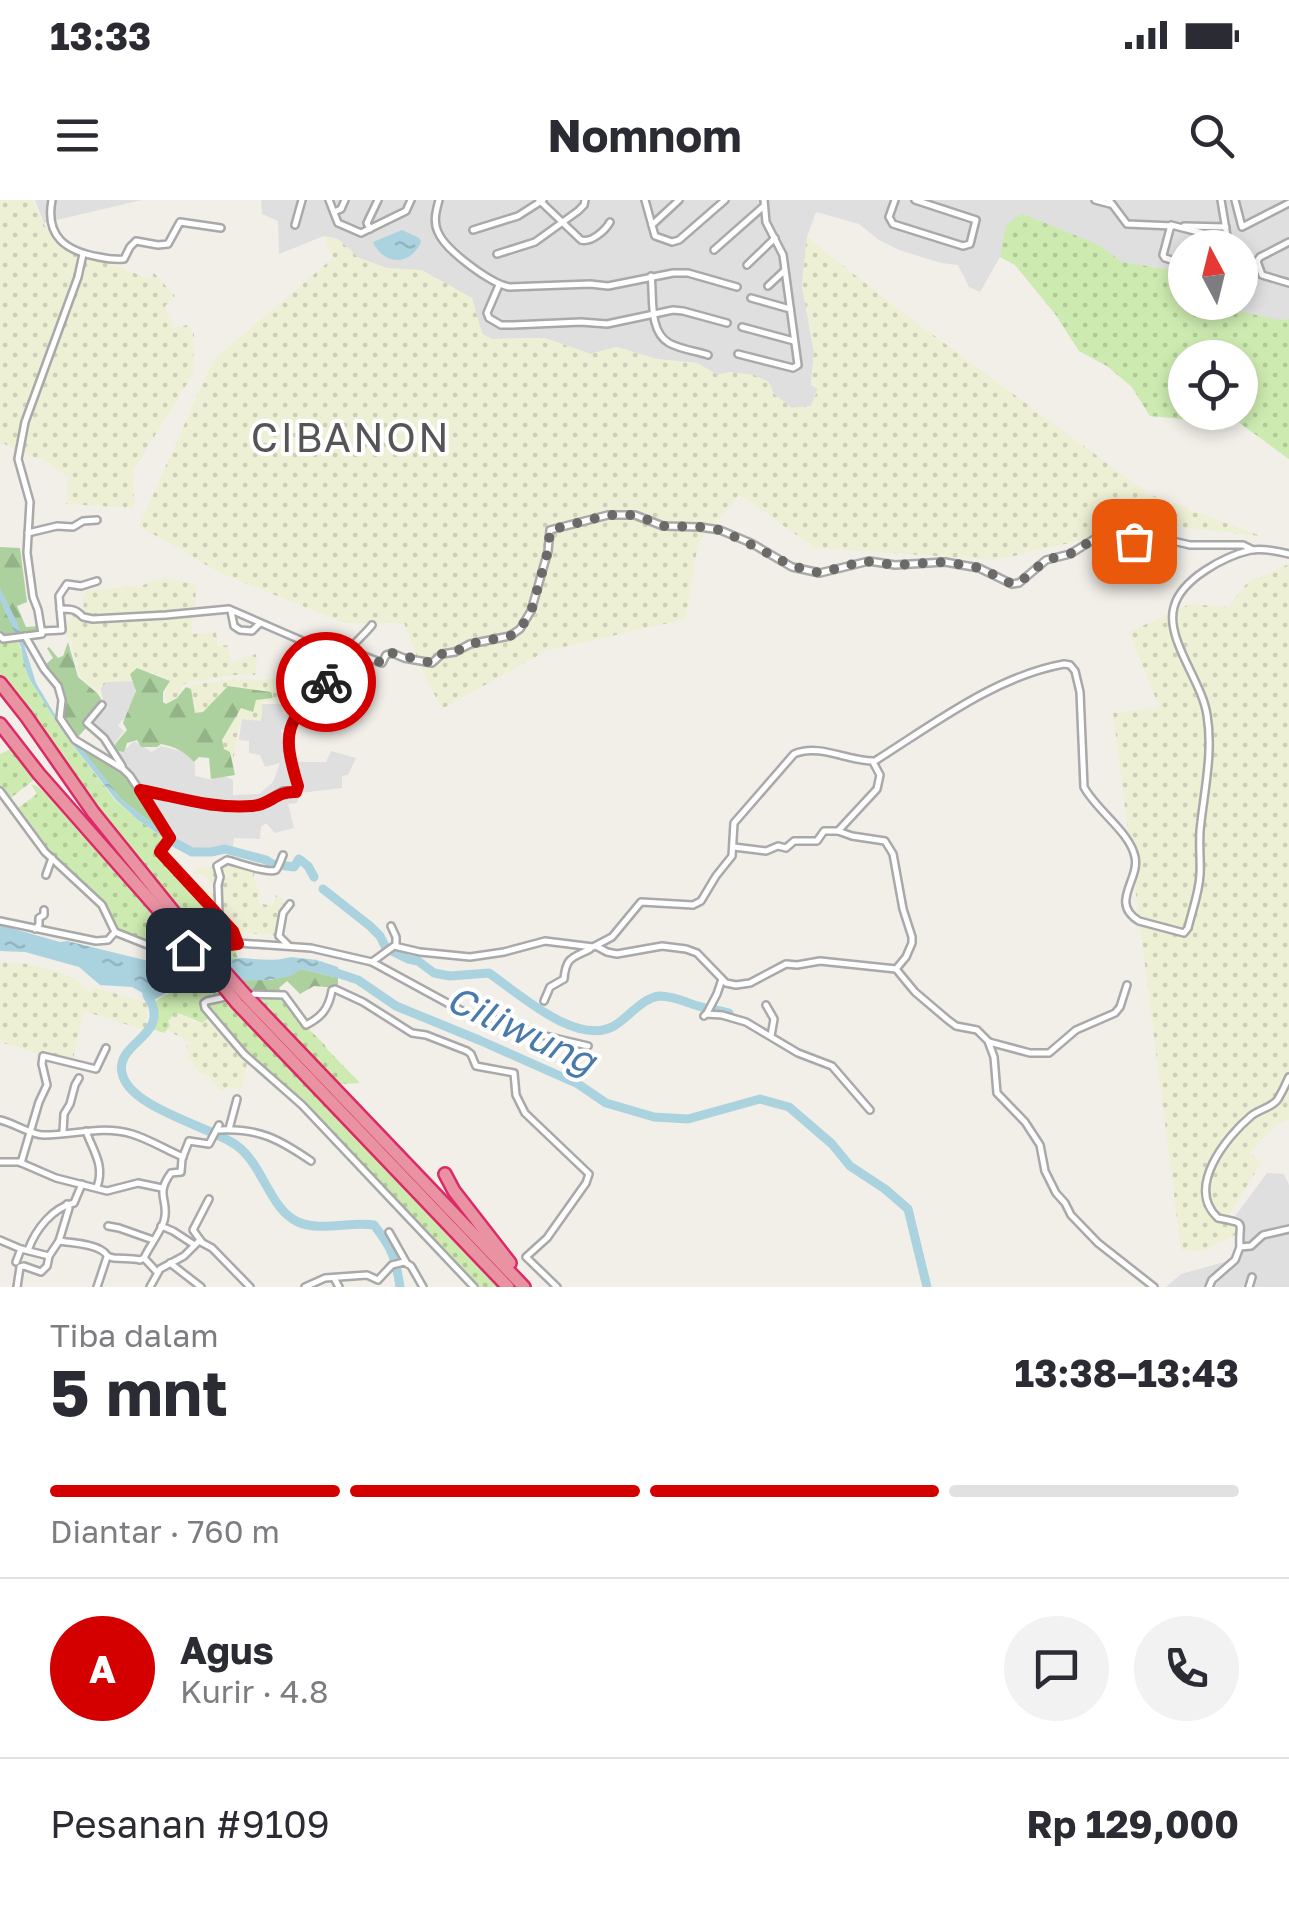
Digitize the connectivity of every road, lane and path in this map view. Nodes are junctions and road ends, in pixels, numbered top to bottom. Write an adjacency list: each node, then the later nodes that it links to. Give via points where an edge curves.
1 (52, 200): 36 (street, via 57,235)
2 (302, 200): 24 (street)
3 (329, 200): 21 (street)
4 (345, 200): 21 (street)
5 (378, 200): 29 (street)
6 (410, 200): 29 (street, via 406,211)
7 (439, 200): 43 (street, via 436,222 443,241)
8 (585, 200): 23 (street)
9 (645, 200): 25 (street)
10 (679, 200): 25 (street)
11 (725, 200): 25 (street, via 679,240 660,239)
12 (895, 200): 13 (street, via 893,224 970,244 976,220)
13 (915, 200)
14 (1094, 200): 19 (street)
15 (1221, 200): 28 (street)
16 (1236, 200): 20 (street, via 1242,227)
17 (541, 201): 23 (street); 30 (street)
18 (764, 203): 33 (street); 35 (street)
19 (1111, 203): 26 (street, via 1127,224)
20 (1289, 204)
21 (334, 212): 29 (street, via 338,223 357,233)
22 (610, 222): 23 (street, via 586,242)
23 (562, 223): 37 (street, via 535,242)
24 (295, 225)
25 (651, 226)
26 (1171, 226): 28 (street); 28 (street, via 1222,240); 31 (street)
27 (220, 228): 36 (street, via 180,222 168,244 136,242 124,259)
28 (1226, 228)
29 (370, 229)
30 (473, 230)
31 (1170, 230)
32 (1168, 237): 38 (street)
33 (775, 238): 39 (street); 40 (street)
34 (1289, 242): 42 (street, via 1260,257 1257,266 1262,275)
35 (714, 250)
36 (84, 254): 55 (street, via 25,422 18,459 30,502)
37 (497, 254)
38 (1168, 259)
39 (746, 265)
40 (784, 271): 44 (street); 47 (street)
41 (650, 276): 43 (street, via 608,286); 45 (street, via 688,273); 48 (street)
42 (1289, 283)
43 (499, 285): 48 (street, via 487,314 502,325 617,323)
44 (768, 286)
45 (737, 287)
46 (751, 298): 47 (street)
47 (790, 310): 51 (street)
48 (654, 313): 49 (street, via 683,310); 53 (street, via 665,340)
49 (727, 323)
50 (742, 326): 51 (street)
51 (794, 341): 52 (street, via 796,367)
52 (738, 354)
53 (708, 355)
54 (97, 520): 55 (street)
55 (28, 533): 63 (street)
56 (1261, 550): 57 (street); 66 (street, via 1096,538 1012,584 980,568 945,562 864,561 820,573 713,528 608,515 550,530 531,612 510,636 467,645 432,663 392,653 372,661); 70 (street, via 1217,564 1186,585 1174,608 1176,636 1202,694 1209,732 1200,878 1184,932 1128,913 1136,859 1084,786 1080,692 1070,665 1005,684)
57 (1289, 554)
58 (97, 581): 60 (street, via 66,584)
59 (230, 608): 60 (street, via 93,618); 61 (street); 61 (street, via 237,629 252,631)
60 (60, 609): 63 (street, via 62,630)
61 (260, 622): 66 (street, via 328,652)
62 (372, 625): 66 (street)
63 (42, 631): 65 (street)
64 (0, 636): 65 (street)
65 (22, 637): 71 (street, via 58,686 60,718 75,740)
66 (349, 650): 73 (street, via 291,724 297,791 256,806 212,806)
67 (0, 683): 88 (highway)
68 (102, 705): 71 (street, via 87,723)
69 (0, 724): 75 (highway)
70 (873, 762): 76 (street, via 880,774 877,789); 77 (street, via 794,754 734,823)
71 (123, 768): 73 (street)
72 (35, 779): 75 (highway)
73 (140, 790): 83 (street, via 168,840 160,852)
74 (0, 791): 79 (street)
75 (82, 822): 88 (highway)
76 (838, 831): 77 (street, via 787,848); 94 (street, via 883,840 891,848 912,940)
77 (734, 847): 91 (street, via 698,904 641,902 612,937)
78 (283, 855): 83 (street, via 274,871 226,860 217,866)
79 (52, 858): 80 (street); 87 (street, via 102,905)
80 (46, 875)
81 (290, 904): 90 (street, via 279,936)
82 (44, 910): 86 (street)
83 (219, 916): 89 (street)
84 (0, 922): 86 (street)
85 (391, 926): 92 (street)
86 (35, 930): 87 (street, via 96,941)
87 (114, 932): 89 (street, via 168,952)
88 (189, 938): 97 (highway, bridge)
89 (238, 944): 90 (street)
90 (290, 946): 93 (street)
91 (594, 946): 92 (street, via 545,941 470,957); 95 (street, via 614,954 662,946 686,950); 98 (street, via 572,956 564,980 550,987)
92 (394, 947): 93 (street)
93 (372, 962): 103 (street, via 462,1011)
94 (896, 969): 95 (street, via 820,961 786,964 745,985); 102 (street, via 946,1019)
95 (722, 979): 101 (street, via 707,1013)
96 (1127, 985): 102 (street, via 1115,1013 1080,1028 1048,1053)
97 (242, 1000): 100 (highway); 153 (highway)
98 (544, 1001)
99 (766, 1004): 101 (street)
100 (278, 1029): 107 (highway); 154 (highway)
101 (772, 1034): 109 (street, via 837,1070)
102 (989, 1042): 156 (street, via 996,1091 1040,1143 1056,1193 1098,1243)
103 (588, 1046)
104 (106, 1048): 112 (street, via 96,1070 44,1055 48,1082)
105 (1289, 1077): 133 (street, via 1275,1102 1242,1124 1209,1168 1210,1208 1241,1225)
106 (80, 1078): 114 (street)
107 (338, 1084)
108 (237, 1100): 111 (street)
109 (870, 1110)
110 (0, 1120): 112 (street)
111 (230, 1129): 115 (street, via 218,1129 208,1144 190,1141); 116 (street, via 260,1132)
112 (30, 1130): 114 (street, via 44,1136); 118 (street)
113 (86, 1131): 114 (street); 115 (street, via 134,1134); 121 (street, via 99,1163)
114 (63, 1132)
115 (183, 1158): 122 (street, via 181,1172 170,1174)
116 (310, 1161)
117 (0, 1162): 118 (street)
118 (21, 1163): 120 (street)
119 (445, 1174): 154 (highway)
120 (82, 1184): 121 (street); 124 (street, via 76,1201)
121 (97, 1187): 122 (street, via 109,1191 141,1182)
122 (162, 1188): 126 (street)
123 (209, 1199): 132 (street, via 193,1230)
124 (67, 1204): 131 (street); 134 (street)
125 (108, 1226): 130 (street)
126 (161, 1226): 130 (street); 132 (street)
127 (1289, 1228): 133 (street)
128 (389, 1232): 139 (street)
129 (0, 1240): 134 (street)
130 (153, 1240): 137 (street)
131 (58, 1241): 135 (street); 136 (street)
132 (198, 1242): 140 (street); 148 (street)
133 (1240, 1246): 157 (street)
134 (24, 1250): 135 (street); 138 (street)
135 (48, 1256): 144 (street, via 41,1272 20,1267)
136 (107, 1256): 137 (street); 145 (street)
137 (144, 1258): 141 (street)
138 (16, 1262)
139 (405, 1262): 143 (street, via 379,1280); 151 (street)
140 (170, 1263): 141 (street); 147 (street)
141 (157, 1272): 146 (street)
142 (1252, 1277): 158 (street)
143 (334, 1278): 149 (street); 150 (street)
144 (17, 1287)
145 (98, 1287)
146 (150, 1287)
147 (201, 1287)
148 (250, 1287)
149 (305, 1287)
150 (339, 1287)
151 (423, 1287)
152 (474, 1287): 155 (street, via 302,1105 244,1054 204,1003 284,994 306,1025 324,1014 335,989 412,1033 467,1051 476,1066 514,1073 524,1114 589,1174 547,1238 526,1257)
153 (508, 1287)
154 (526, 1287)
155 (558, 1287)
156 (1154, 1287)
157 (1209, 1287)
158 (1249, 1287)

